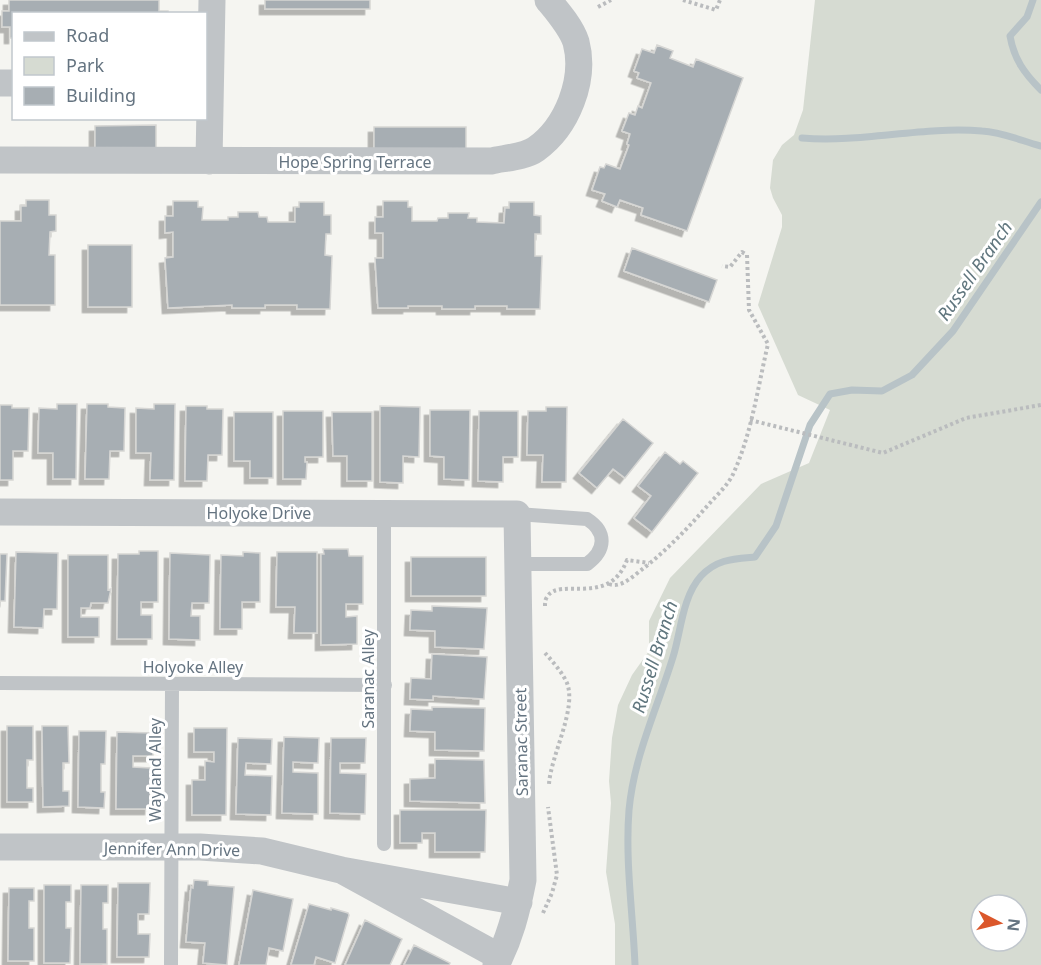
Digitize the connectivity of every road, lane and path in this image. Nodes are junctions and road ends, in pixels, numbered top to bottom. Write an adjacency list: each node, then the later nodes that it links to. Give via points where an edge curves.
1 (212, 0): 7 (street)
2 (548, 0): 9 (street, Hope Spring Terrace, via 575,41 579,64 569,106 552,135 534,151 491,161)
3 (611, 0): 6 (path)
4 (683, 0): 5 (path, via 716,10)
5 (720, 0)
6 (598, 7)
7 (208, 86): 9 (street)
8 (0, 160): 9 (street, Hope Spring Terrace)
9 (209, 161)
10 (722, 266): 12 (path, via 730,267 742,252 747,255 749,310 768,344)
11 (1041, 405): 12 (path, via 966,418 883,453)
12 (750, 420): 16 (path, via 741,454 724,487 685,532)
13 (0, 512): 14 (street, Holyoke Drive)
14 (384, 514): 15 (street, Holyoke Drive); 23 (lane, Saranac Alley)
15 (517, 514): 17 (street, Saranac Street); 17 (lane, via 587,519 595,524 602,541 595,558 587,564)
16 (649, 563): 18 (path, via 621,585); 18 (path, via 627,560)
17 (518, 564): 30 (street, Saranac Street, via 523,869)
18 (609, 584): 19 (path, via 555,590 547,597)
19 (544, 609)
20 (545, 652): 24 (path, via 561,673 570,696 551,763)
21 (0, 683): 22 (lane, Holyoke Alley)
22 (172, 684): 23 (lane, Holyoke Alley); 27 (lane, Wayland Alley)
23 (385, 685): 26 (lane, Saranac Alley)
24 (549, 791)
25 (549, 799): 30 (path, via 556,884)
26 (384, 844)
27 (170, 847): 28 (street, Jennifer Ann Drive); 29 (street, Jennifer Ann Drive, via 262,851); 32 (lane, Wayland Alley)
28 (0, 848)
29 (341, 870): 30 (street, Jennifer Ann Drive); 31 (street, Jennifer Ann Drive)
30 (531, 908): 31 (street, Saranac Street)
31 (498, 961)
32 (171, 965)

